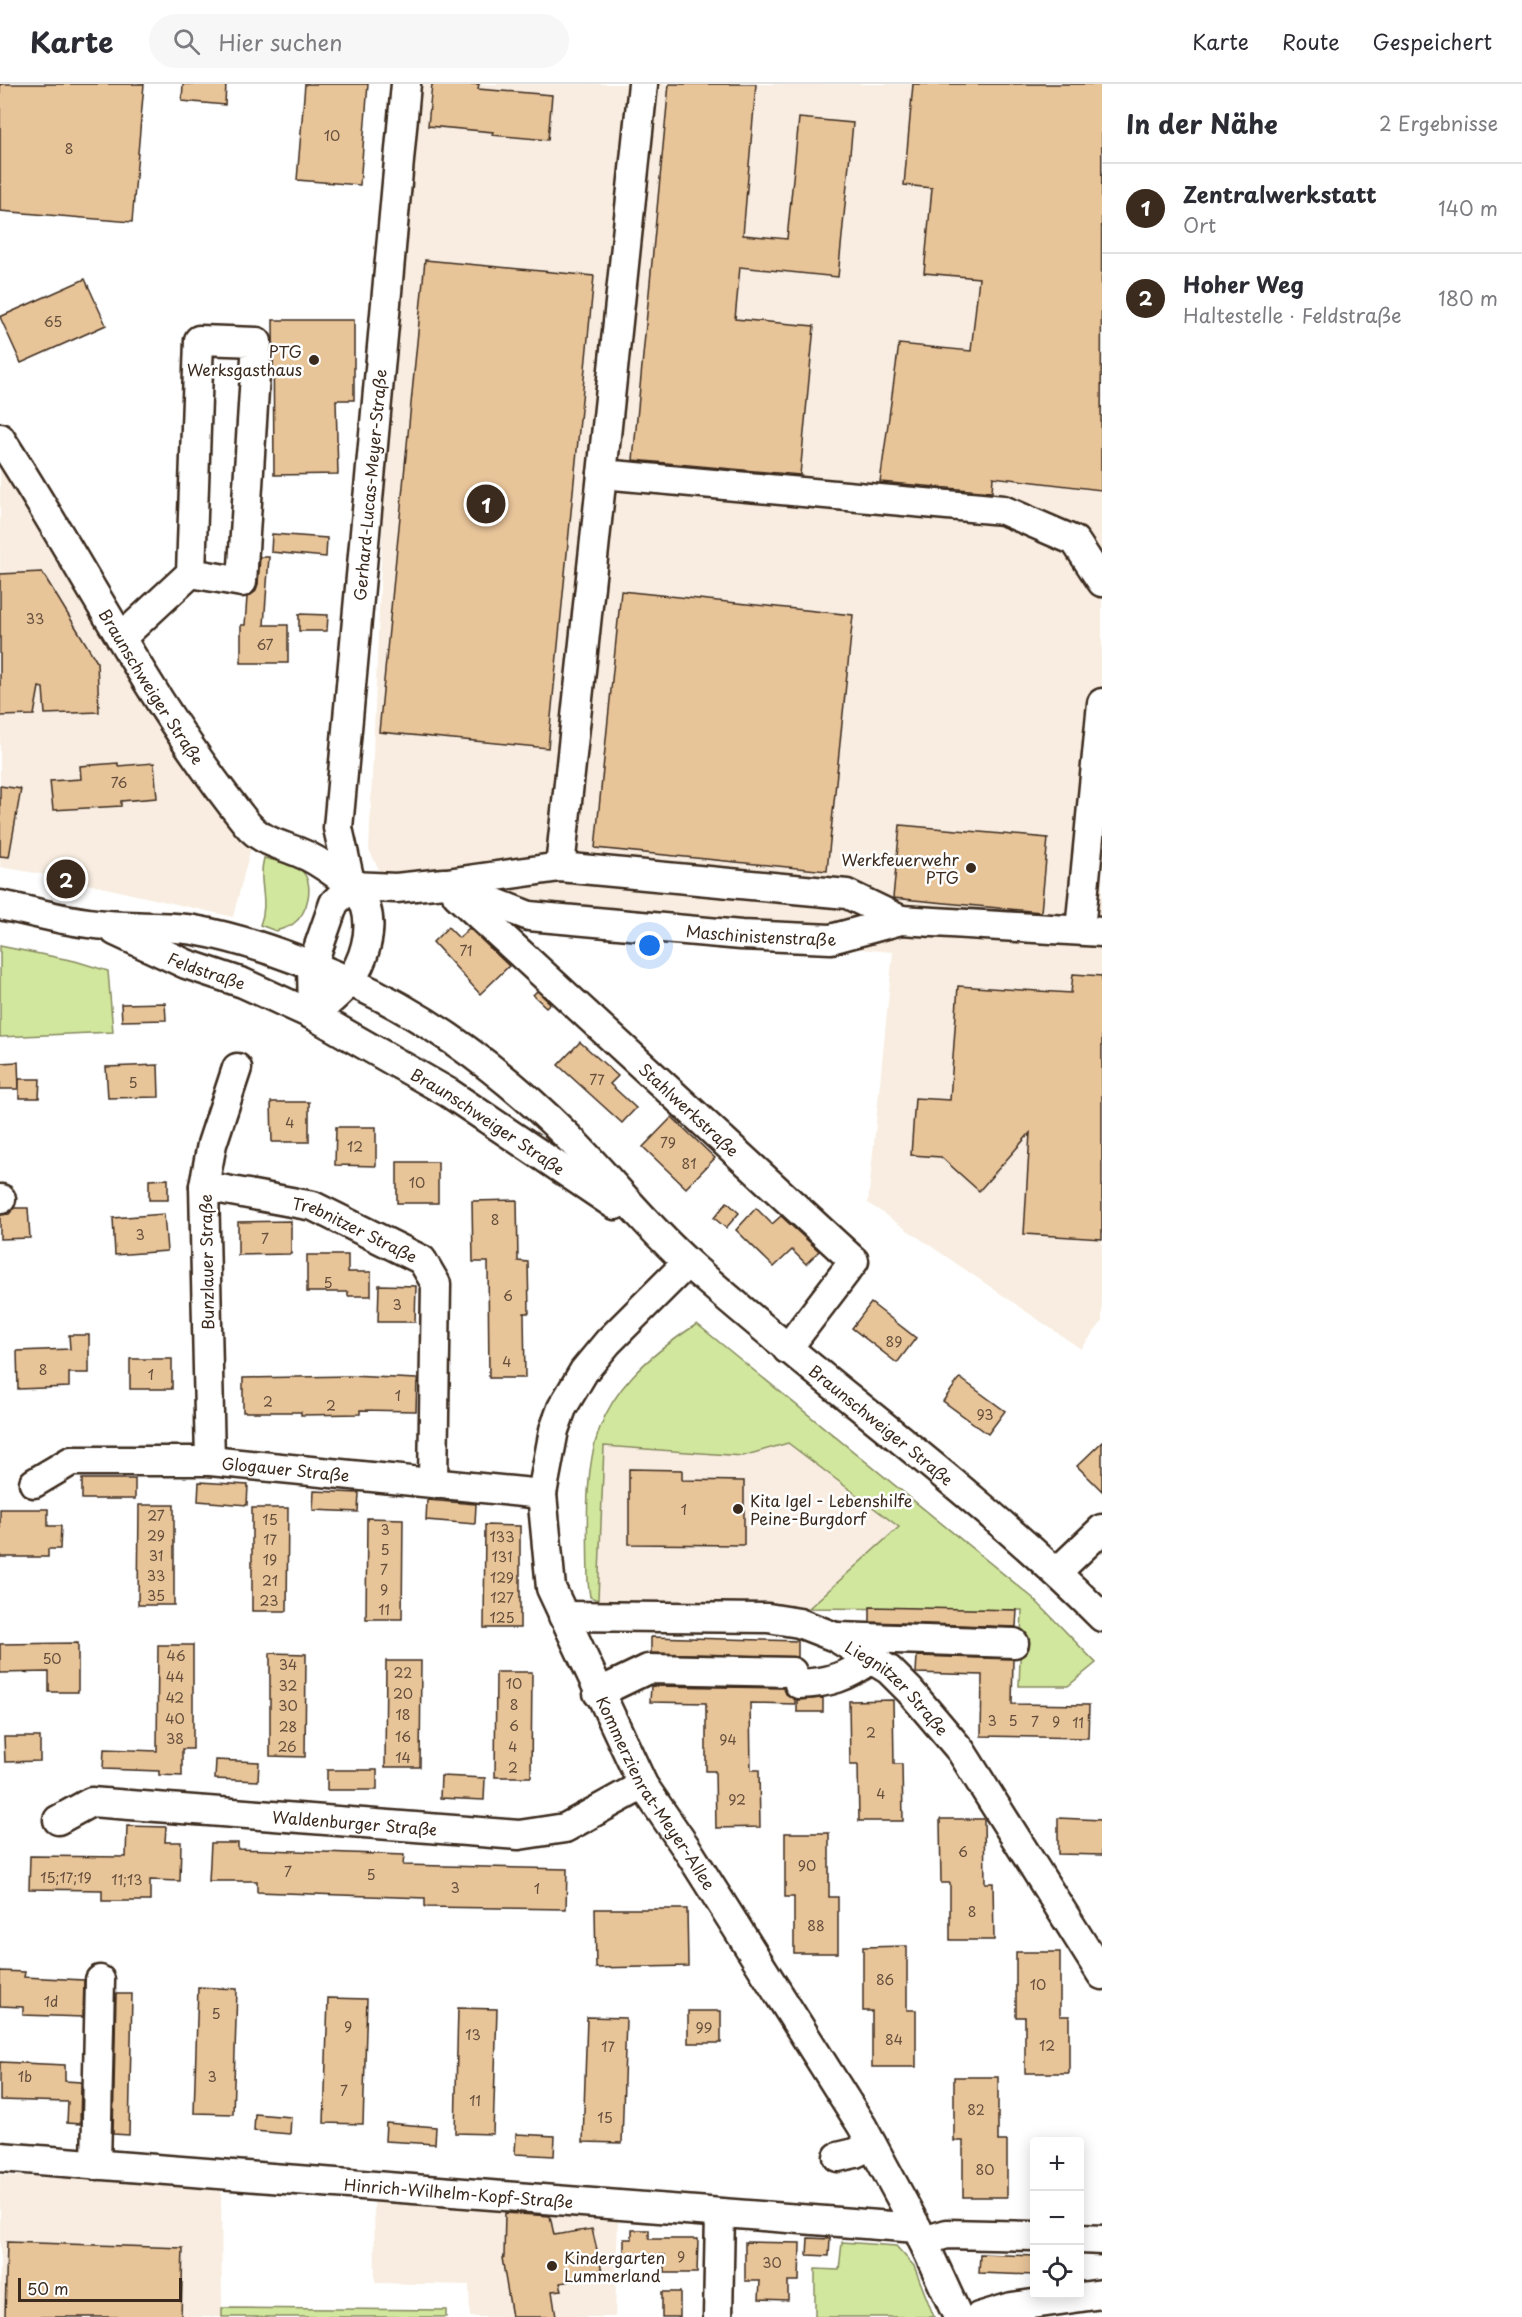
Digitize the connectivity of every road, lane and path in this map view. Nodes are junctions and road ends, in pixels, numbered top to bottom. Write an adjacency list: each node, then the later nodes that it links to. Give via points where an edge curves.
1 (406, 84): 11 (street, Gerhard-Lucas-Meyer-Straße, via 338,828)
2 (643, 84): 4 (street)
3 (0, 438): 7 (street, Braunschweiger Straße)
4 (602, 474): 6 (street, via 1003,510 1075,541); 9 (street)
5 (191, 573): 5 (street, via 199,340 257,342 242,582); 7 (street)
6 (1102, 582)
7 (121, 638): 11 (street, Braunschweiger Straße, via 211,779 249,827 260,838 300,852)
8 (1102, 703): 15 (street)
9 (560, 867): 10 (street); 13 (street, via 847,894)
10 (444, 883): 11 (street, Maschinistenstraße, via 396,888); 13 (street, Maschinistenstraße, via 529,916 741,935 831,939); 23 (street, Stahlwerkstraße, via 854,1261)
11 (351, 886): 16 (street, via 334,903); 17 (street, via 366,907 369,935)
12 (0, 905): 14 (street, Feldstraße)
13 (901, 920): 15 (street, Maschinistenstraße)
14 (102, 925): 16 (street, Feldstraße, via 194,930); 18 (street, Feldstraße)
15 (1091, 931)
16 (312, 966): 17 (street, Feldstraße); 18 (street)
17 (349, 982): 18 (street); 21 (street, Braunschweiger Straße, via 465,1047 508,1082 569,1138)
18 (313, 1015): 21 (street, Braunschweiger Straße, via 449,1093)
19 (237, 1068): 20 (street, Bunzlauer Straße, via 212,1144)
20 (204, 1186): 24 (street, Bunzlauer Straße); 25 (street, Trebnitzer Straße, via 313,1206 422,1260 436,1284)
21 (658, 1235): 22 (street, Braunschweiger Straße)
22 (687, 1263): 23 (street, Braunschweiger Straße); 27 (street, Kommerzienrat-Meyer-Allee, via 608,1342 574,1387 554,1430)
23 (787, 1350): 29 (street, Braunschweiger Straße, via 954,1483)
24 (210, 1461): 25 (street, Glogauer Straße); 26 (street, Glogauer Straße, via 71,1461)
25 (433, 1481): 27 (street, Glogauer Straße)
26 (34, 1483)
27 (542, 1494): 30 (street, Kommerzienrat-Meyer-Allee, via 549,1577)
28 (1102, 1529): 29 (street)
29 (1057, 1572): 31 (street, Braunschweiger Straße)
30 (562, 1616): 32 (street, Liegnitzer Straße, via 768,1618 798,1623); 35 (street, Kommerzienrat-Meyer-Allee)
31 (1102, 1617)
32 (835, 1637): 33 (street); 34 (street, Liegnitzer Straße)
33 (1014, 1643)
34 (871, 1659): 35 (street, via 852,1673 825,1683 648,1669); 38 (street, Liegnitzer Straße, via 910,1691 961,1751)
35 (598, 1693): 36 (street, Kommerzienrat-Meyer-Allee)
36 (643, 1785): 37 (street, Waldenburger Straße, via 565,1828 519,1835 91,1802); 40 (street, Kommerzienrat-Meyer-Allee)
37 (58, 1820)
38 (1102, 1975)
39 (100, 1980): 43 (street)
40 (872, 2145): 42 (street); 45 (street, Kommerzienrat-Meyer-Allee)
41 (0, 2157): 43 (street, Hinrich-Wilhelm-Kopf-Straße)
42 (837, 2157)
43 (96, 2165): 44 (street, Hinrich-Wilhelm-Kopf-Straße)
44 (720, 2214): 45 (street, Hinrich-Wilhelm-Kopf-Straße); 50 (street)
45 (920, 2235): 46 (street, Hinrich-Wilhelm-Kopf-Straße); 51 (street, Kommerzienrat-Meyer-Allee)
46 (1030, 2236)
47 (1084, 2239): 48 (street)
48 (1102, 2240)
49 (1102, 2294): 52 (street, via 1012,2307)
50 (718, 2317)
51 (958, 2317)
52 (979, 2317)

